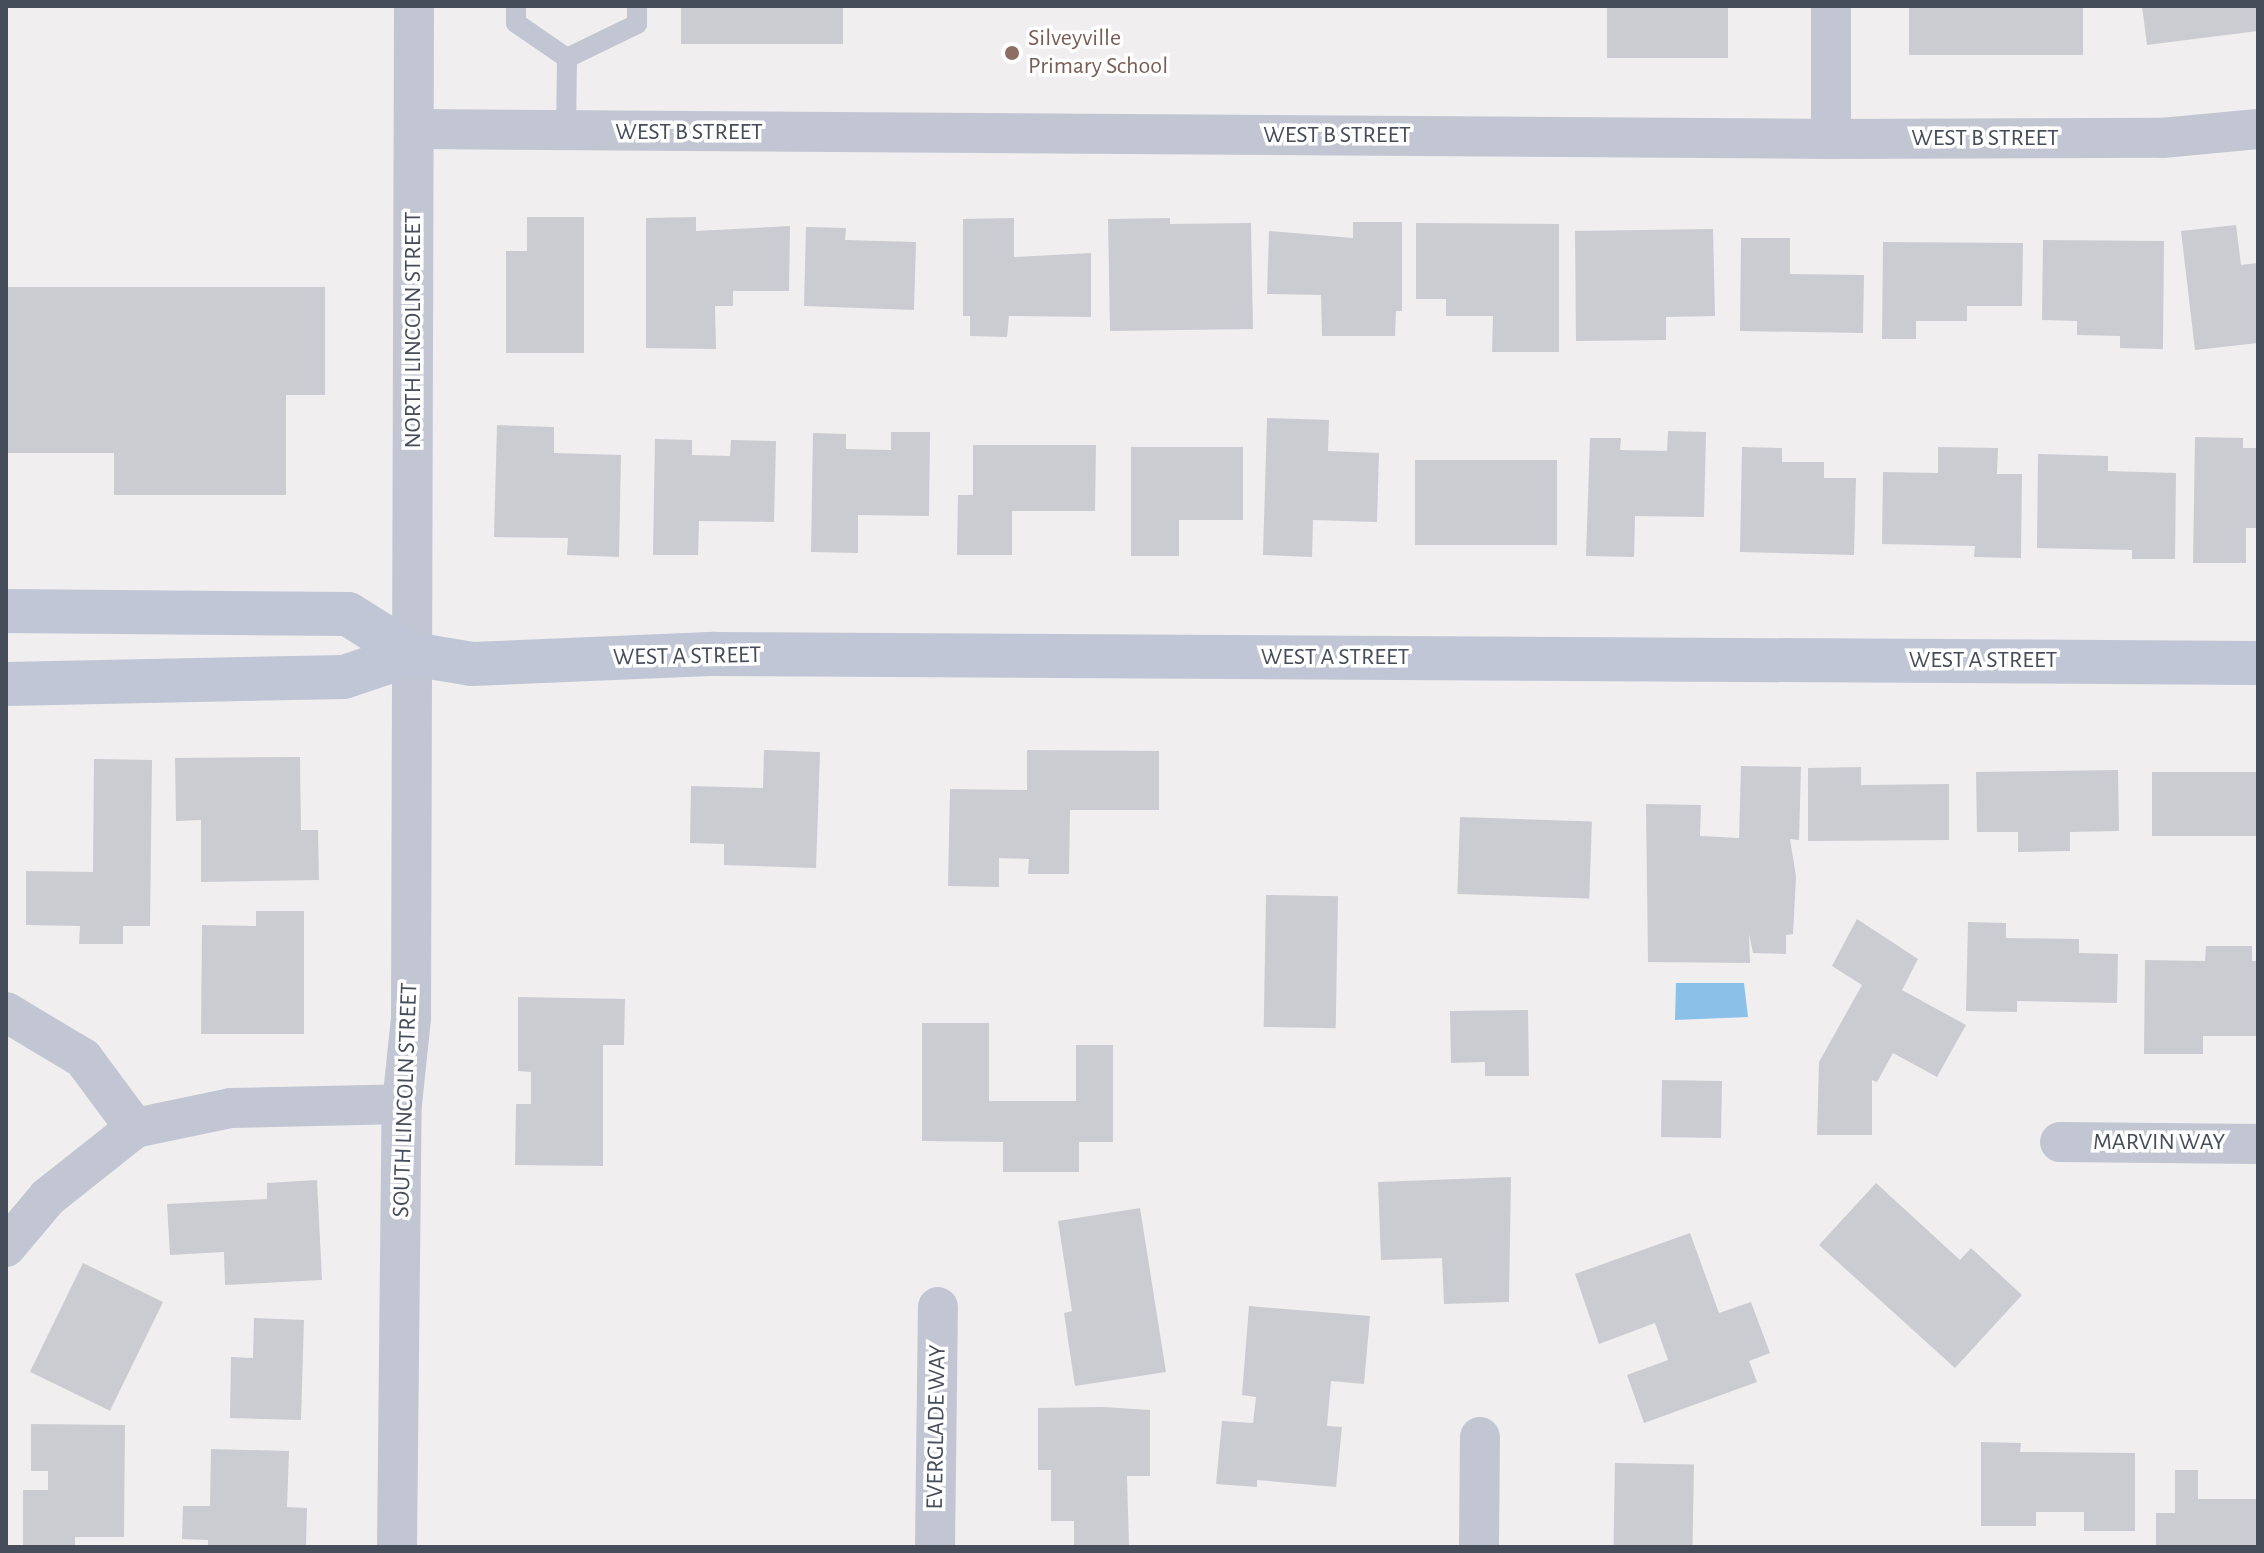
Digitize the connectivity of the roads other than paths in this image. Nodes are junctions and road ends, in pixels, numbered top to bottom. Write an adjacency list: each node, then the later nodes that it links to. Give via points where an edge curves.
1 (414, 6): 6 (street, NORTH LINCOLN STREET)
2 (516, 6): 5 (lane, via 516,23)
3 (637, 6): 5 (lane, via 637,24)
4 (1831, 6): 9 (street)
5 (567, 58): 8 (lane)
6 (416, 129): 8 (street, WEST B STREET); 11 (street, NORTH LINCOLN STREET)
7 (2258, 129): 9 (street, WEST B STREET, via 2162,138)
8 (566, 132): 9 (street, WEST B STREET)
9 (1831, 139)
10 (6, 611): 11 (main road, WEST A STREET, via 348,614)
11 (412, 654): 12 (main road, WEST A STREET, via 472,664 715,654); 13 (main road, WEST A STREET, via 344,677); 15 (street, SOUTH LINCOLN STREET, via 411,1018)
12 (2258, 663)
13 (6, 684)
14 (6, 1012): 16 (street, via 83,1058)
15 (402, 1104): 16 (street, via 231,1108); 22 (street, SOUTH LINCOLN STREET)
16 (135, 1128): 19 (street, via 48,1197)
17 (2060, 1142): 18 (street, MARVIN WAY)
18 (2258, 1144)
19 (6, 1247)
20 (938, 1307): 23 (street, EVERGLADE WAY)
21 (1480, 1437): 24 (street)
22 (397, 1547)
23 (935, 1547)
24 (1479, 1547)

